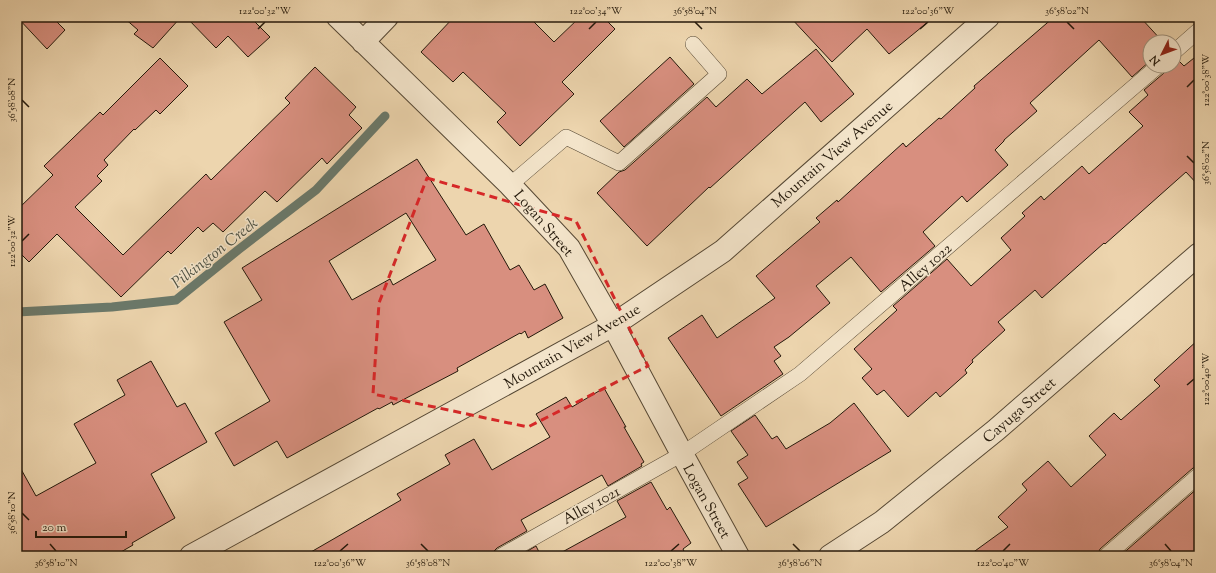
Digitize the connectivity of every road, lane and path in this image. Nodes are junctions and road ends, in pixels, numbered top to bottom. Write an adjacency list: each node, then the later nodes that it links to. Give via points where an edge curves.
1 (338, 17): 5 (street, Logan Street)
2 (387, 17): 5 (street)
3 (988, 17): 11 (street, Mountain View Avenue, via 723,251)
4 (1199, 30): 7 (lane)
5 (363, 42): 9 (street, Logan Street)
6 (693, 44): 9 (lane, via 719,74 619,163 566,137)
7 (1182, 45)
8 (1149, 74): 12 (lane, Alley 1022, via 800,374)
9 (510, 185): 11 (street, Logan Street, via 569,248)
10 (1199, 254): 17 (street, Cayuga Street, via 996,430 882,522)
11 (614, 325): 12 (street, Logan Street); 14 (street, Mountain View Avenue)
12 (682, 454): 15 (lane, Alley 1021); 16 (street, Logan Street)
13 (1199, 475): 18 (lane)
14 (191, 556)
15 (501, 556)
16 (738, 556)
17 (830, 556)
18 (1106, 556)

